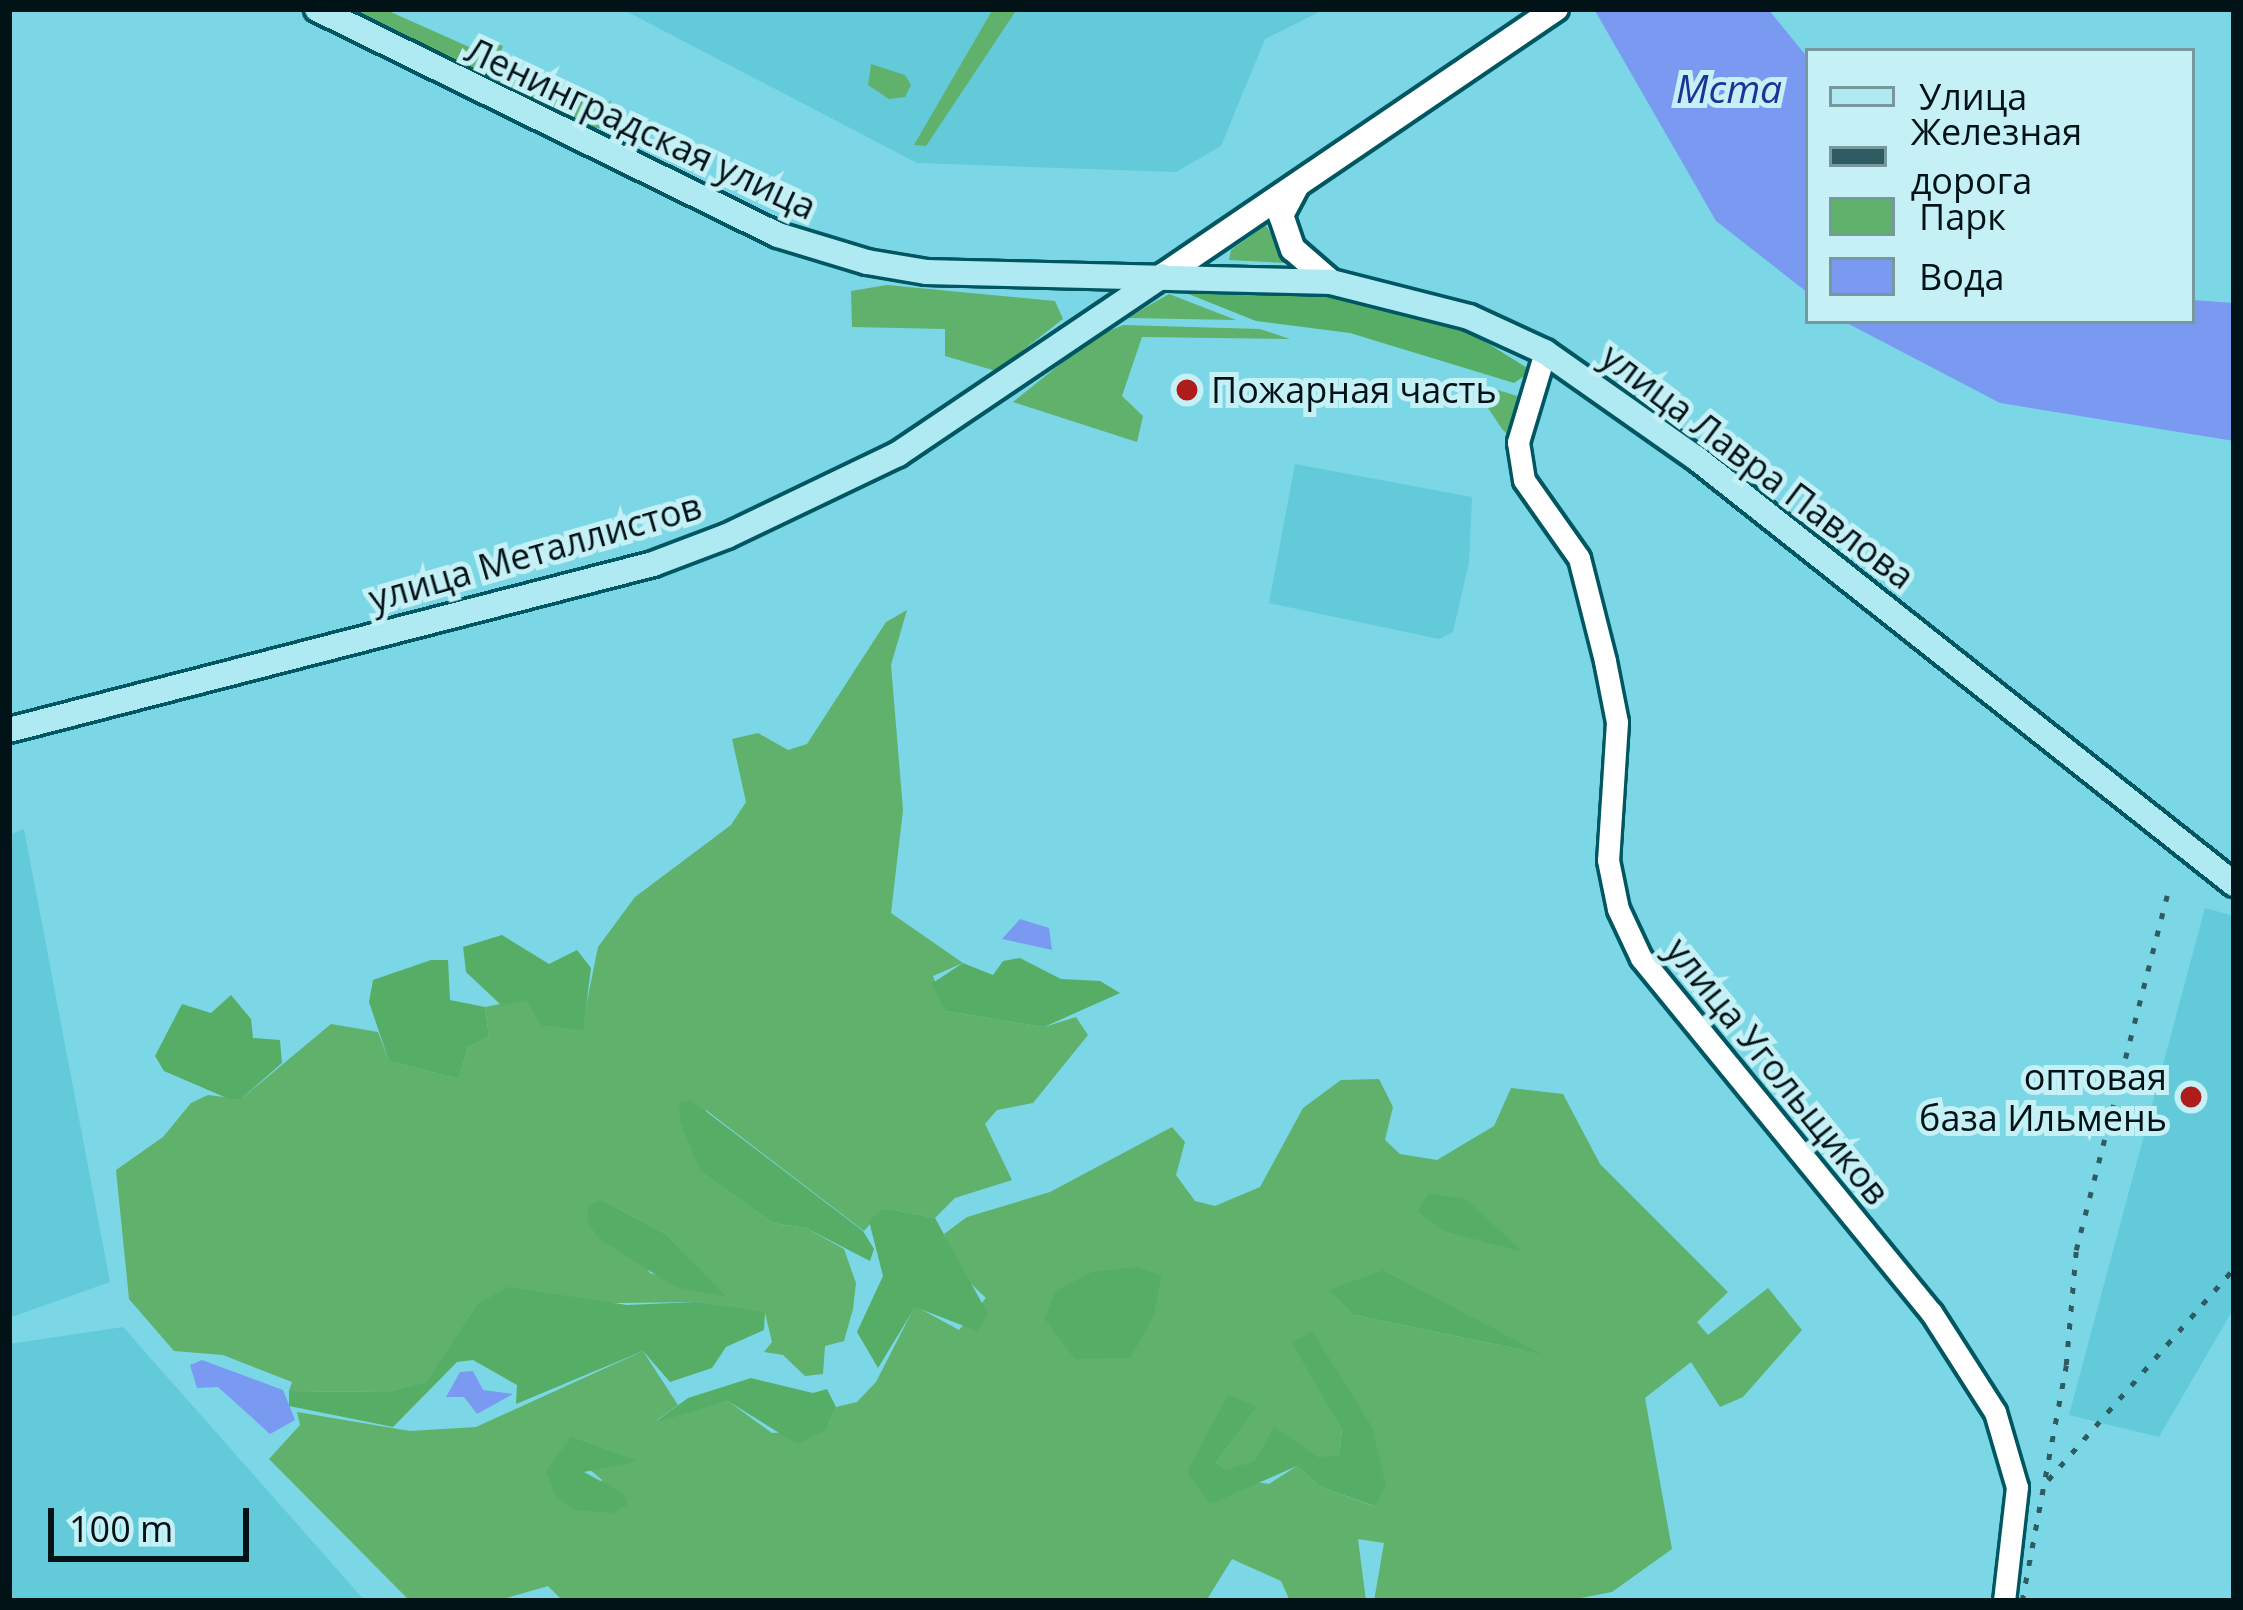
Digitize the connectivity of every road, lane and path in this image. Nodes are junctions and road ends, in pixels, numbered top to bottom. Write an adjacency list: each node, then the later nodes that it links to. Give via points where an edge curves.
1 (317, 9): 4 (main road, Ленинградская улица, via 468,89 806,246 927,272)
2 (1556, 9): 3 (main road)
3 (1297, 186): 4 (main road); 5 (main road, via 1281,214 1293,250)
4 (1164, 275): 5 (main road, улица Лавра Павлова); 7 (main road, улица Металлистов, via 898,454 727,536 653,564)
5 (1331, 282): 6 (main road, улица Лавра Павлова, via 1469,317)
6 (1545, 352): 8 (main road, улица Лавра Павлова, via 1696,458); 9 (street, улица Угольщиков, via 1518,442 1524,480 1580,558 1605,661 1617,722 1608,860 1618,909 1641,958 1930,1312 1996,1412 2017,1487)
7 (9, 730)
8 (2234, 884)
9 (2004, 1601)

